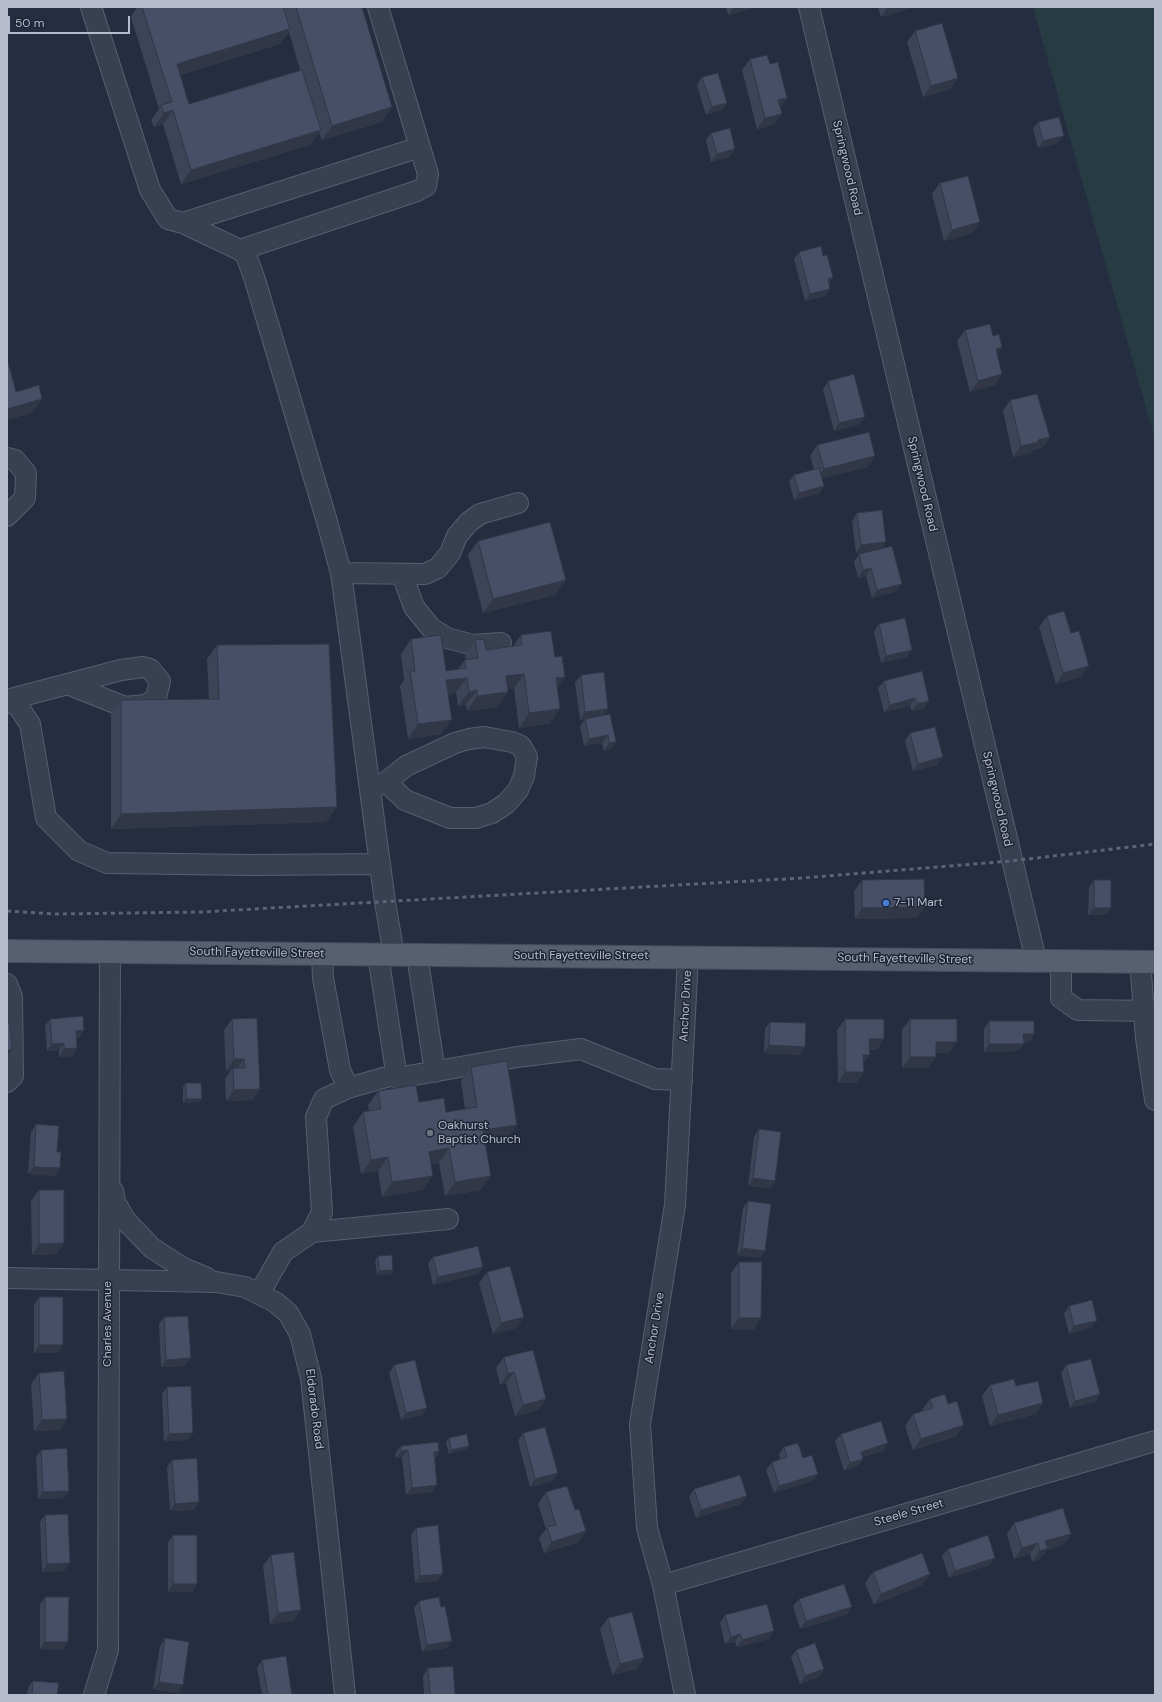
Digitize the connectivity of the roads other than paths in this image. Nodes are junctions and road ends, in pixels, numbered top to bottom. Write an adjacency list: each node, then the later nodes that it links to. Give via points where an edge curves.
1 (90, 7): 5 (street, via 150,190 168,219)
2 (378, 7): 4 (street)
3 (809, 7): 23 (street, Springwood Road)
4 (420, 147): 5 (street); 6 (street, via 428,174 426,186)
5 (183, 223): 6 (street)
6 (240, 250): 10 (street, via 246,255 254,280)
7 (7, 458): 9 (street, via 15,460 26,473 25,498)
8 (518, 503): 11 (street, via 480,514 469,522 457,536 450,553 438,568 425,574)
9 (7, 516)
10 (341, 573): 11 (street); 15 (street)
11 (402, 574): 12 (street, via 414,607 430,628 447,638 473,645)
12 (501, 643)
13 (67, 684): 14 (street)
14 (7, 700): 16 (street, via 18,706 30,724 46,818 79,851 107,863 251,866)
15 (378, 786): 15 (street, via 406,766 469,739 484,738 512,742 521,746 527,758 518,790 507,803 492,813 476,818 450,818); 16 (street)
16 (380, 864): 20 (street)
17 (7, 951): 18 (main road, South Fayetteville Street)
18 (110, 951): 19 (main road, South Fayetteville Street); 34 (street, Charles Avenue)
19 (322, 954): 20 (main road, South Fayetteville Street); 32 (street, via 322,978 340,1070)
20 (386, 955): 21 (main road, South Fayetteville Street); 29 (street)
21 (417, 955): 22 (main road, South Fayetteville Street); 28 (street)
22 (688, 957): 23 (main road, South Fayetteville Street); 30 (street, Anchor Drive)
23 (1036, 960): 24 (main road, South Fayetteville Street)
24 (1061, 960): 25 (main road, South Fayetteville Street); 27 (street, via 1061,998 1078,1010)
25 (1147, 961): 27 (street)
26 (7, 984): 31 (street, via 12,997 13,1076)
27 (1149, 1011): 33 (street)
28 (435, 1072): 29 (street, via 397,1078); 30 (street, via 517,1057 581,1049 655,1080)
29 (397, 1074): 32 (street)
30 (682, 1080): 42 (street, Anchor Drive, via 676,1205 640,1424 647,1528)
31 (7, 1082)
32 (348, 1088): 36 (street, via 324,1099 316,1118 322,1212)
33 (1155, 1100)
34 (109, 1175): 38 (street, Charles Avenue); 39 (street, via 115,1202 126,1222 152,1248 183,1268)
35 (448, 1219): 36 (street)
36 (312, 1232): 40 (street, via 283,1252)
37 (7, 1278): 38 (street, Eldorado Road)
38 (108, 1279): 39 (street, Eldorado Road); 43 (street, Charles Avenue, via 108,1650)
39 (216, 1282): 40 (street, Eldorado Road, via 245,1287)
40 (259, 1294): 44 (street, Eldorado Road, via 275,1302 288,1313 300,1334 308,1363)
41 (1155, 1441): 42 (street, Steele Street)
42 (663, 1585): 45 (street, Anchor Drive)
43 (94, 1695)
44 (345, 1695)
45 (686, 1695)

